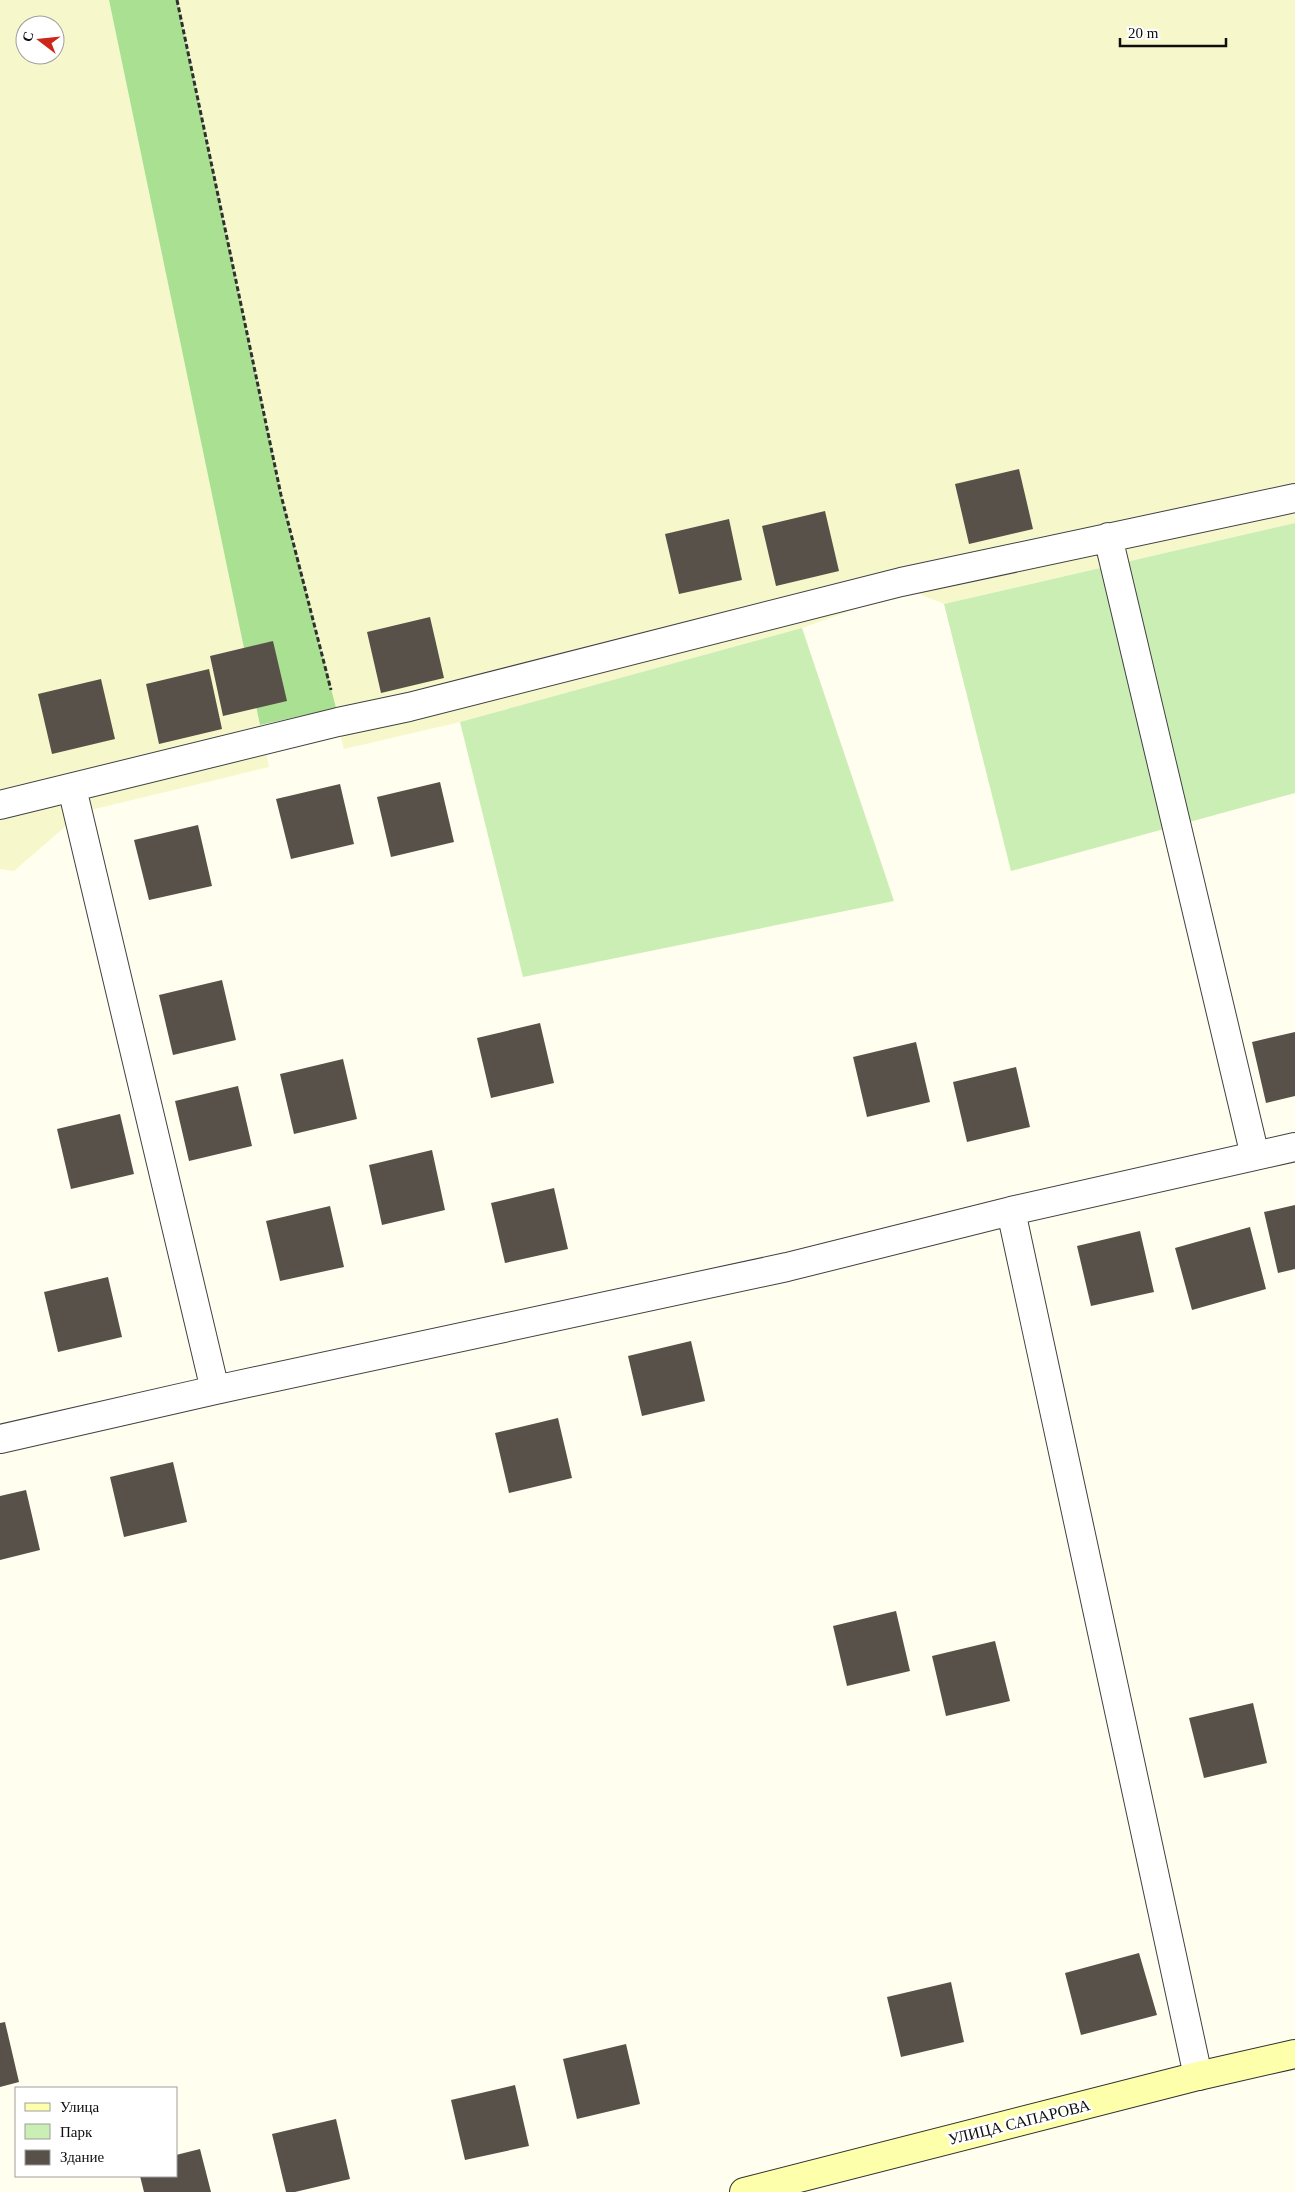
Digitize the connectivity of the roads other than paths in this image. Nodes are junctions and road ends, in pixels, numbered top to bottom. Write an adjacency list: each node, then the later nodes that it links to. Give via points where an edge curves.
1 (1295, 498): 2 (street)
2 (1108, 537): 3 (street, via 901,582); 6 (street)
3 (72, 788): 4 (street); 8 (street)
4 (0, 805)
5 (1295, 1147): 6 (street)
6 (1255, 1156): 7 (street)
7 (1011, 1211): 8 (street, via 787,1267); 11 (street)
8 (215, 1390): 9 (street)
9 (0, 1439)
10 (1295, 2054): 11 (main road, УЛИЦА САПАРОВА)
11 (1198, 2076): 12 (main road, УЛИЦА САПАРОВА)
12 (744, 2192)

